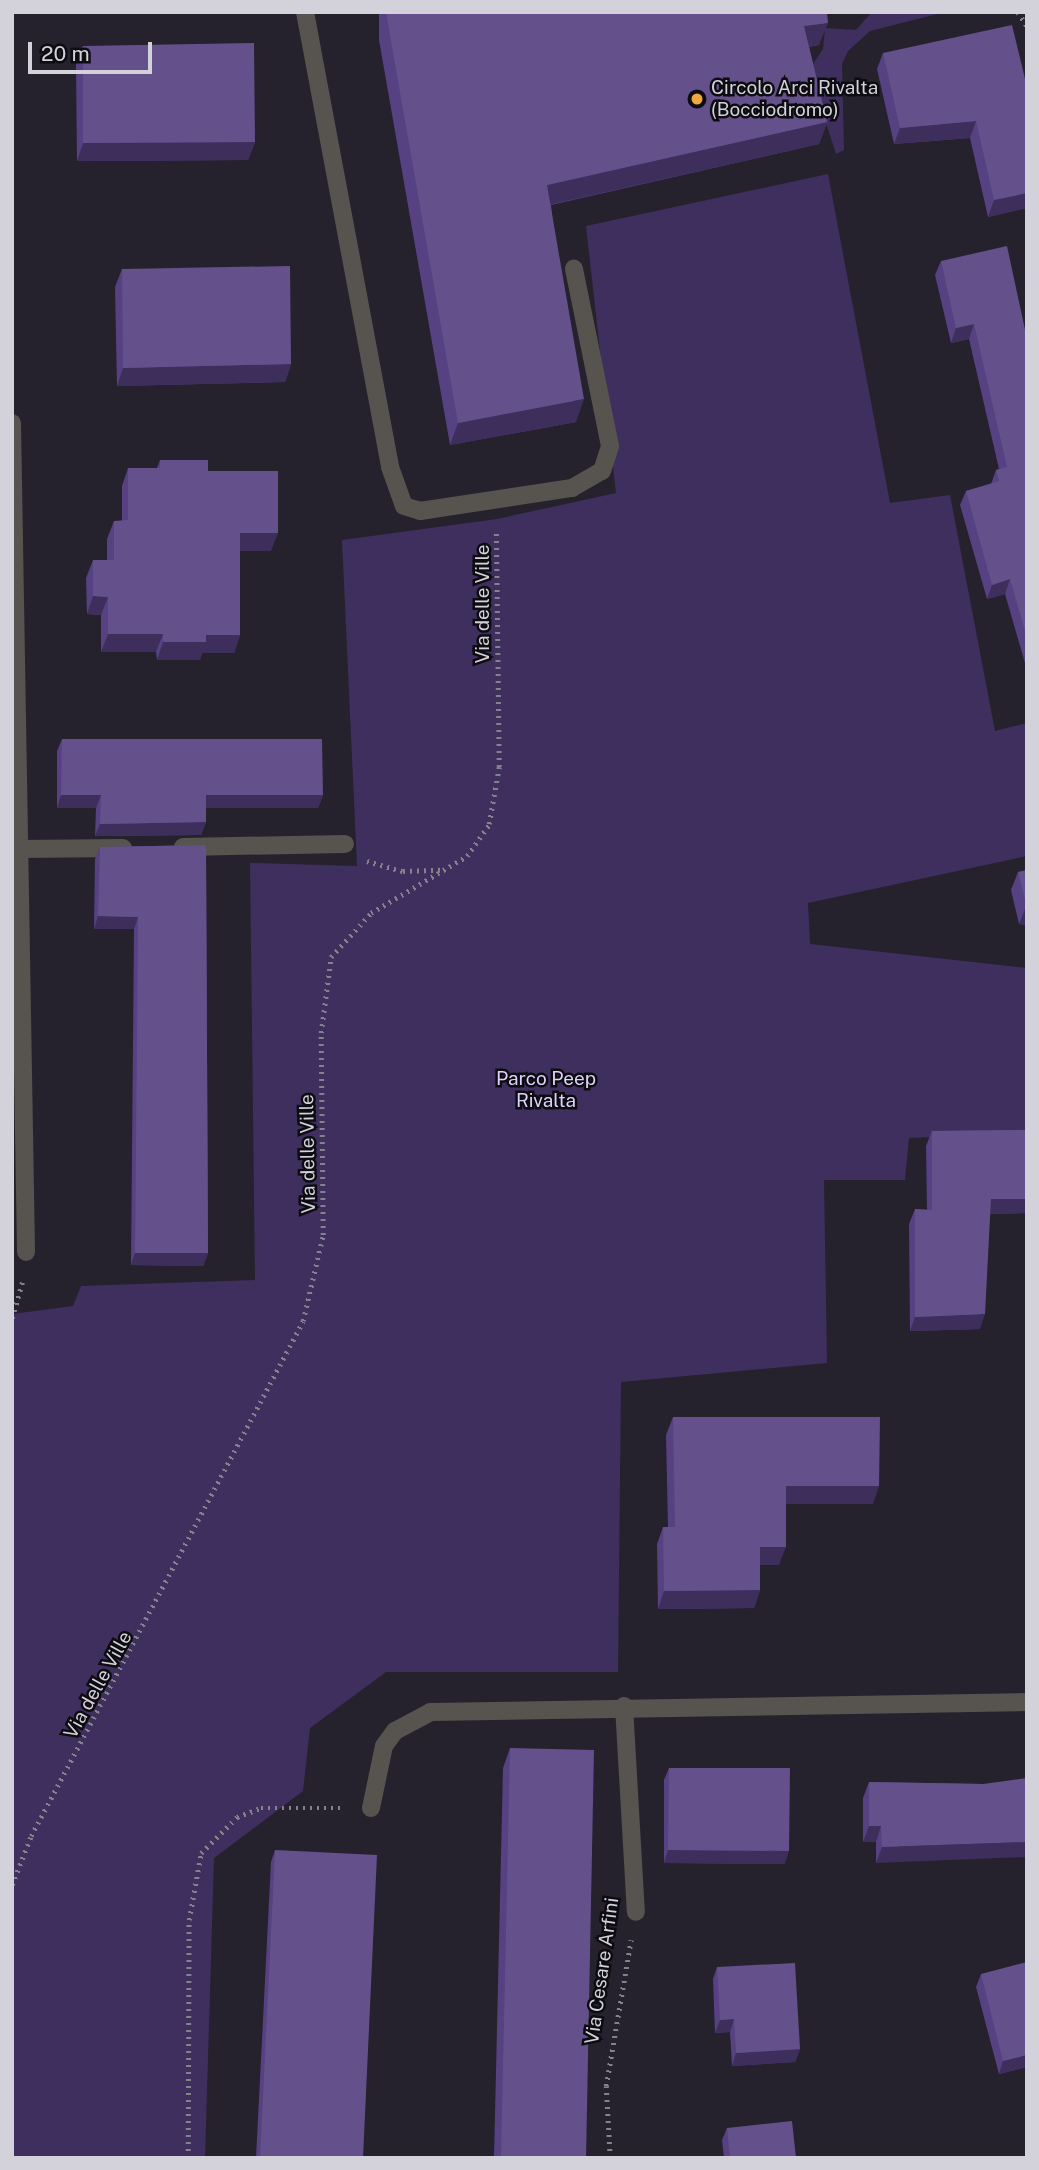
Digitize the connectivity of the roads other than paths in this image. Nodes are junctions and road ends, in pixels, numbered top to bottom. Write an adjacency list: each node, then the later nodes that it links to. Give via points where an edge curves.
1 (305, 12): 2 (street, via 390,467 404,506 420,511 572,488 602,471 610,446)
2 (574, 270)
3 (12, 423): 4 (street)
4 (12, 430): 5 (street)
5 (13, 471): 9 (street)
6 (345, 844): 8 (street)
7 (141, 847): 9 (street)
8 (168, 847)
9 (18, 849): 10 (street)
10 (26, 1252)
11 (1027, 1702): 12 (street)
12 (624, 1706): 13 (street, via 468,1708 411,1719 384,1746); 14 (street, Via Cesare Arfini)
13 (372, 1808)
14 (636, 1912)

